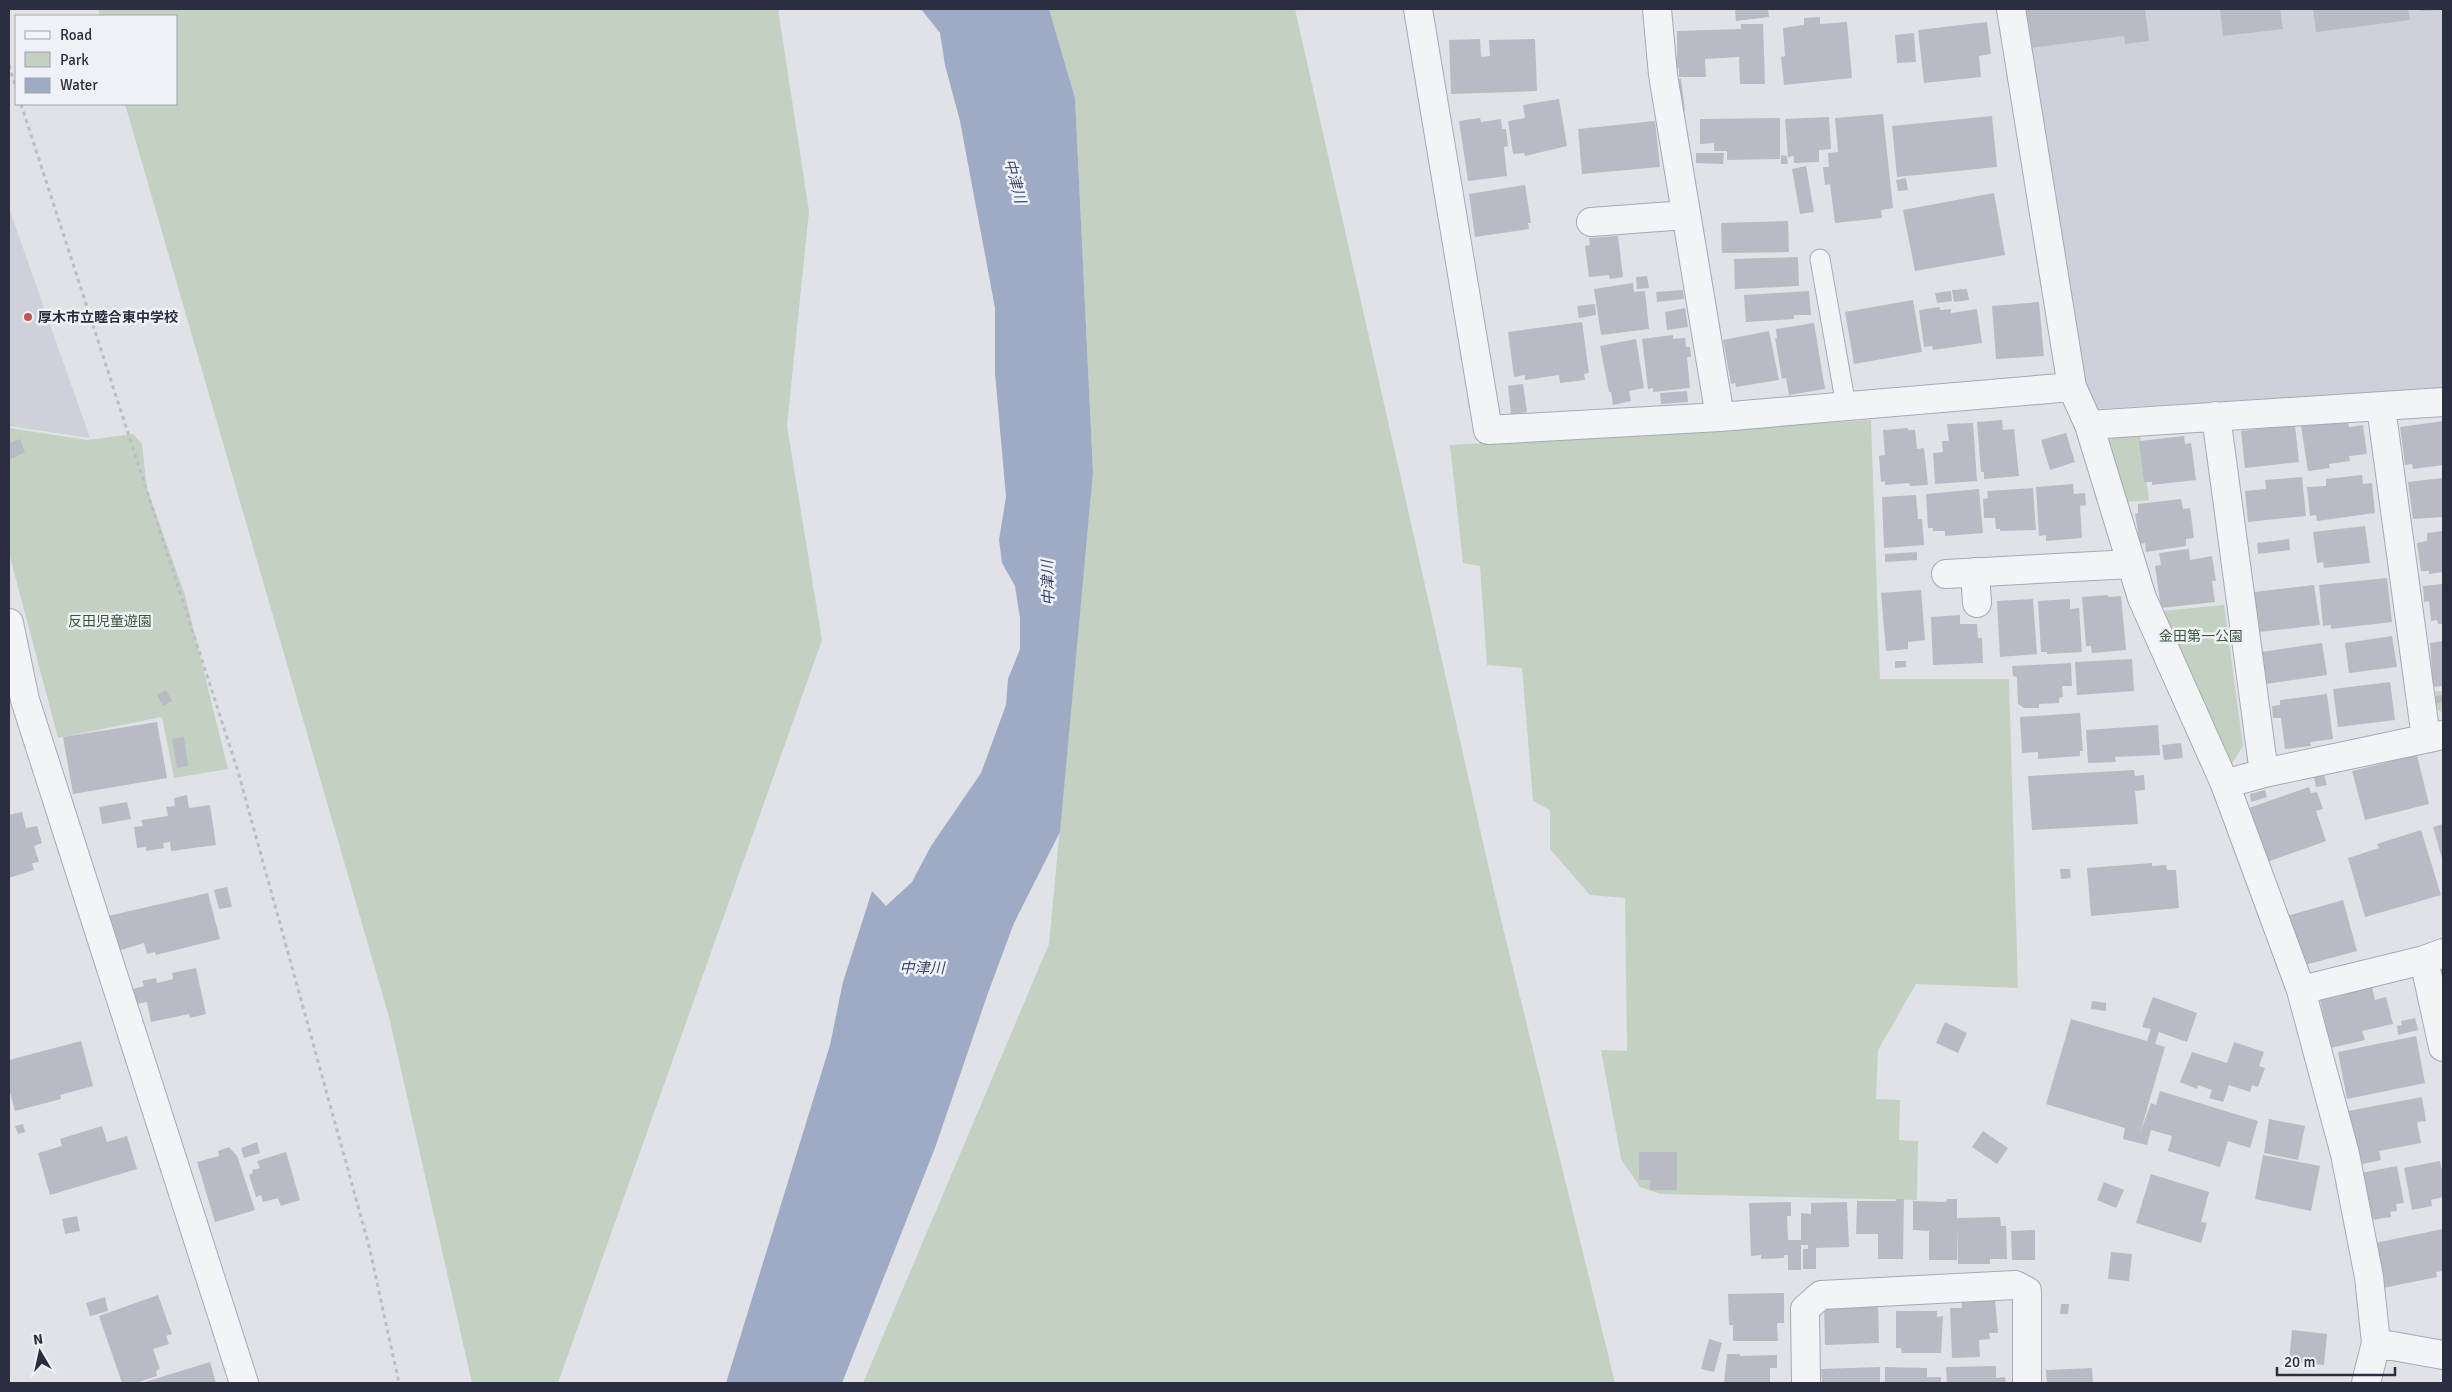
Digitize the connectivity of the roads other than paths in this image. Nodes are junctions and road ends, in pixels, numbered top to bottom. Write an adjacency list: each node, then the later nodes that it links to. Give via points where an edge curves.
1 (1418, 9): 12 (street, via 1488,430)
2 (1656, 9): 4 (street, via 1663,75)
3 (2011, 9): 7 (street)
4 (1686, 215): 5 (street); 12 (street)
5 (1591, 222)
6 (1820, 259): 9 (lane)
7 (2072, 387): 9 (street); 13 (street)
8 (2443, 402): 10 (street)
9 (1846, 406): 12 (street)
10 (2381, 407): 11 (street); 20 (street)
11 (2216, 416): 13 (street); 21 (street)
12 (1720, 417)
13 (2088, 425): 14 (street)
14 (2131, 564): 15 (street); 22 (street, via 2142,598)
15 (1975, 572): 16 (street); 17 (street)
16 (1946, 574)
17 (1977, 603)
18 (9, 623): 19 (street)
19 (17, 706): 28 (street)
20 (2435, 737): 21 (street)
21 (2264, 774): 22 (street)
22 (2225, 784): 24 (street)
23 (2434, 956): 24 (street); 25 (street)
24 (2301, 990): 26 (street, via 2345,1154 2369,1277)
25 (2443, 1047)
26 (2376, 1343): 27 (street); 31 (street)
27 (2443, 1355)
28 (244, 1383)
29 (1806, 1383): 30 (street, via 1806,1309 1822,1295 2015,1285 2027,1291)
30 (2027, 1383)
31 (2366, 1383)

